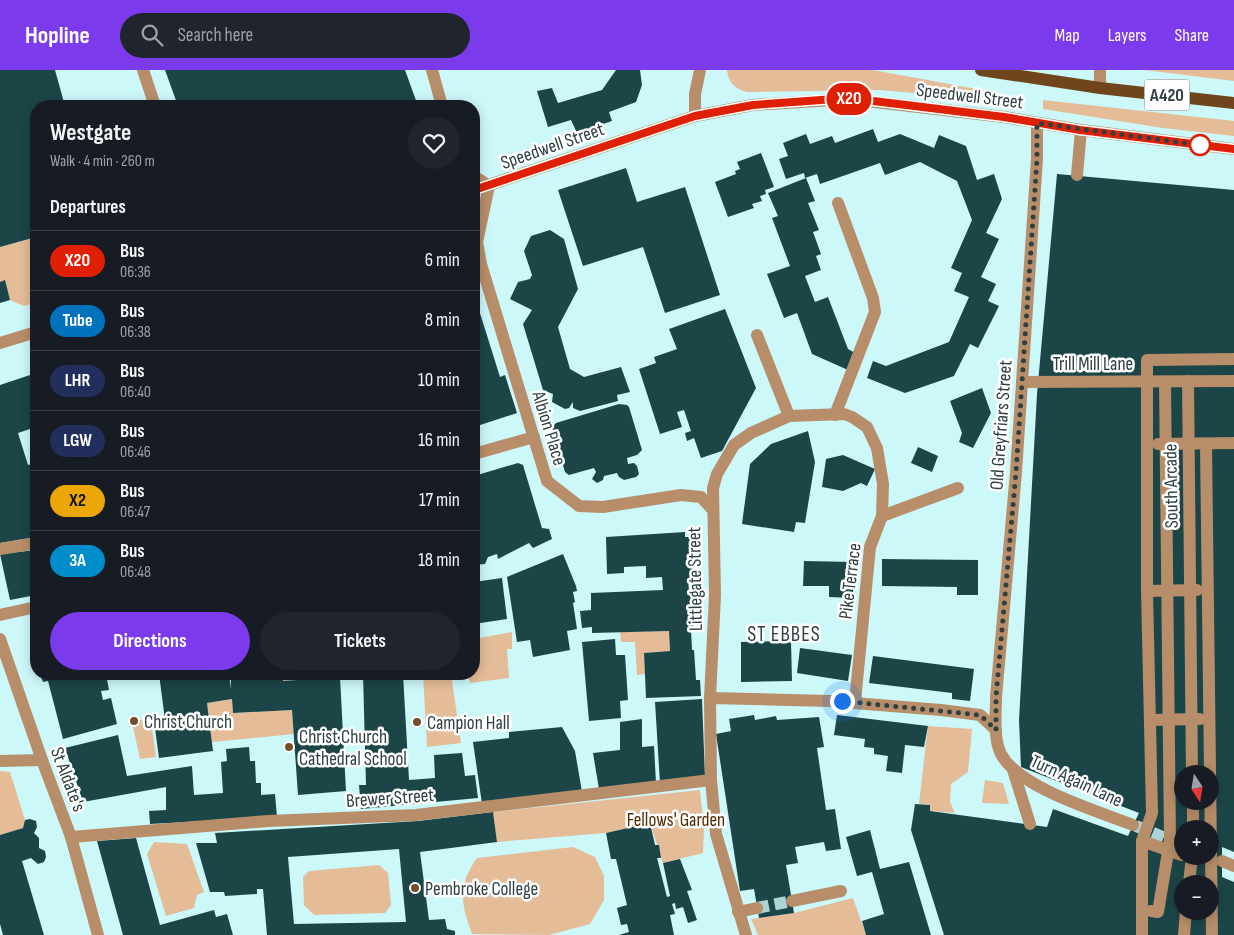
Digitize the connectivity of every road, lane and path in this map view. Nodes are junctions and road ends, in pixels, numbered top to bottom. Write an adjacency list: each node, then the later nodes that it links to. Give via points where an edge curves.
1 (143, 70): 7 (street)
2 (432, 70): 8 (street)
3 (700, 70): 10 (street)
4 (981, 70): 6 (main road, A420)
5 (1100, 70): 6 (street)
6 (1100, 88): 9 (main road, A420)
7 (153, 100)
8 (440, 100)
9 (1234, 103)
10 (695, 116): 11 (street, Speedwell Street, via 753,105 849,98); 16 (street, Speedwell Street)
11 (1037, 123): 12 (street, Speedwell Street); 26 (street, Old Greyfriars Street)
12 (1080, 130): 13 (street, Speedwell Street); 14 (street)
13 (1234, 149)
14 (1077, 175)
15 (480, 180): 16 (street)
16 (489, 186): 17 (street, Speedwell Street); 19 (street, Albion Place)
17 (480, 188)
18 (838, 203): 29 (street, via 873,298 875,312)
19 (480, 223)
20 (480, 259): 31 (street, Albion Place)
21 (30, 334): 23 (street)
22 (757, 335): 30 (street)
23 (0, 343)
24 (1234, 359): 33 (street, South Arcade, via 1147,360)
25 (1234, 381): 28 (street, Trill Mill Lane)
26 (1022, 382): 27 (street, Trill Mill Lane); 50 (street, Old Greyfriars Street)
27 (1165, 382): 28 (street, Trill Mill Lane); 65 (street, South Arcade, via 1170,840 1158,912)
28 (1188, 382): 53 (street, South Arcade)
29 (835, 415): 30 (street); 38 (street, via 852,417 867,427 877,448 882,477)
30 (789, 416): 37 (street, Littlegate Street, via 751,433 734,445 717,474)
31 (534, 437): 35 (street); 37 (street, Albion Place, via 547,481 579,506 603,507 681,495 701,497)
32 (1234, 443): 34 (street)
33 (1148, 444): 34 (street); 42 (street, South Arcade)
34 (1206, 444): 41 (street, South Arcade)
35 (480, 452)
36 (958, 488): 38 (street)
37 (711, 508): 46 (street, Littlegate Street, via 715,596)
38 (882, 516): 47 (street, Pike Terrace, via 870,547)
39 (30, 544): 40 (street)
40 (0, 549)
41 (1208, 590): 42 (street); 48 (street, South Arcade)
42 (1147, 591): 49 (street, South Arcade)
43 (30, 608): 44 (street)
44 (0, 615)
45 (0, 639): 51 (street, St Aldate's)
46 (710, 698): 47 (street); 55 (street, Littlegate Street)
47 (855, 702): 50 (street, via 980,715)
48 (1210, 719): 49 (street); 61 (street, South Arcade)
49 (1151, 720): 59 (street, South Arcade, via 1152,813)
50 (996, 730): 54 (street, Turn Again Lane, via 1000,753)
51 (42, 760): 52 (street); 58 (street, St Aldate's)
52 (0, 761)
53 (1192, 765)
54 (1013, 770): 56 (street); 57 (street, Turn Again Lane, via 1037,786)
55 (711, 780): 58 (street, Brewer Street, via 416,815 268,821); 66 (street, Littlegate Street, via 716,834)
56 (1030, 824)
57 (1133, 825)
58 (71, 837): 68 (street, St Aldate's)
59 (1142, 841): 60 (street); 70 (street, South Arcade)
60 (1174, 852)
61 (1223, 864): 72 (street, South Arcade)
62 (841, 891): 63 (street)
63 (792, 901)
64 (757, 908): 66 (street)
65 (1151, 911)
66 (738, 912): 69 (street, Littlegate Street)
67 (1185, 920): 71 (street)
68 (98, 935)
69 (746, 935)
70 (1142, 935)
71 (1184, 935)
72 (1212, 935)

